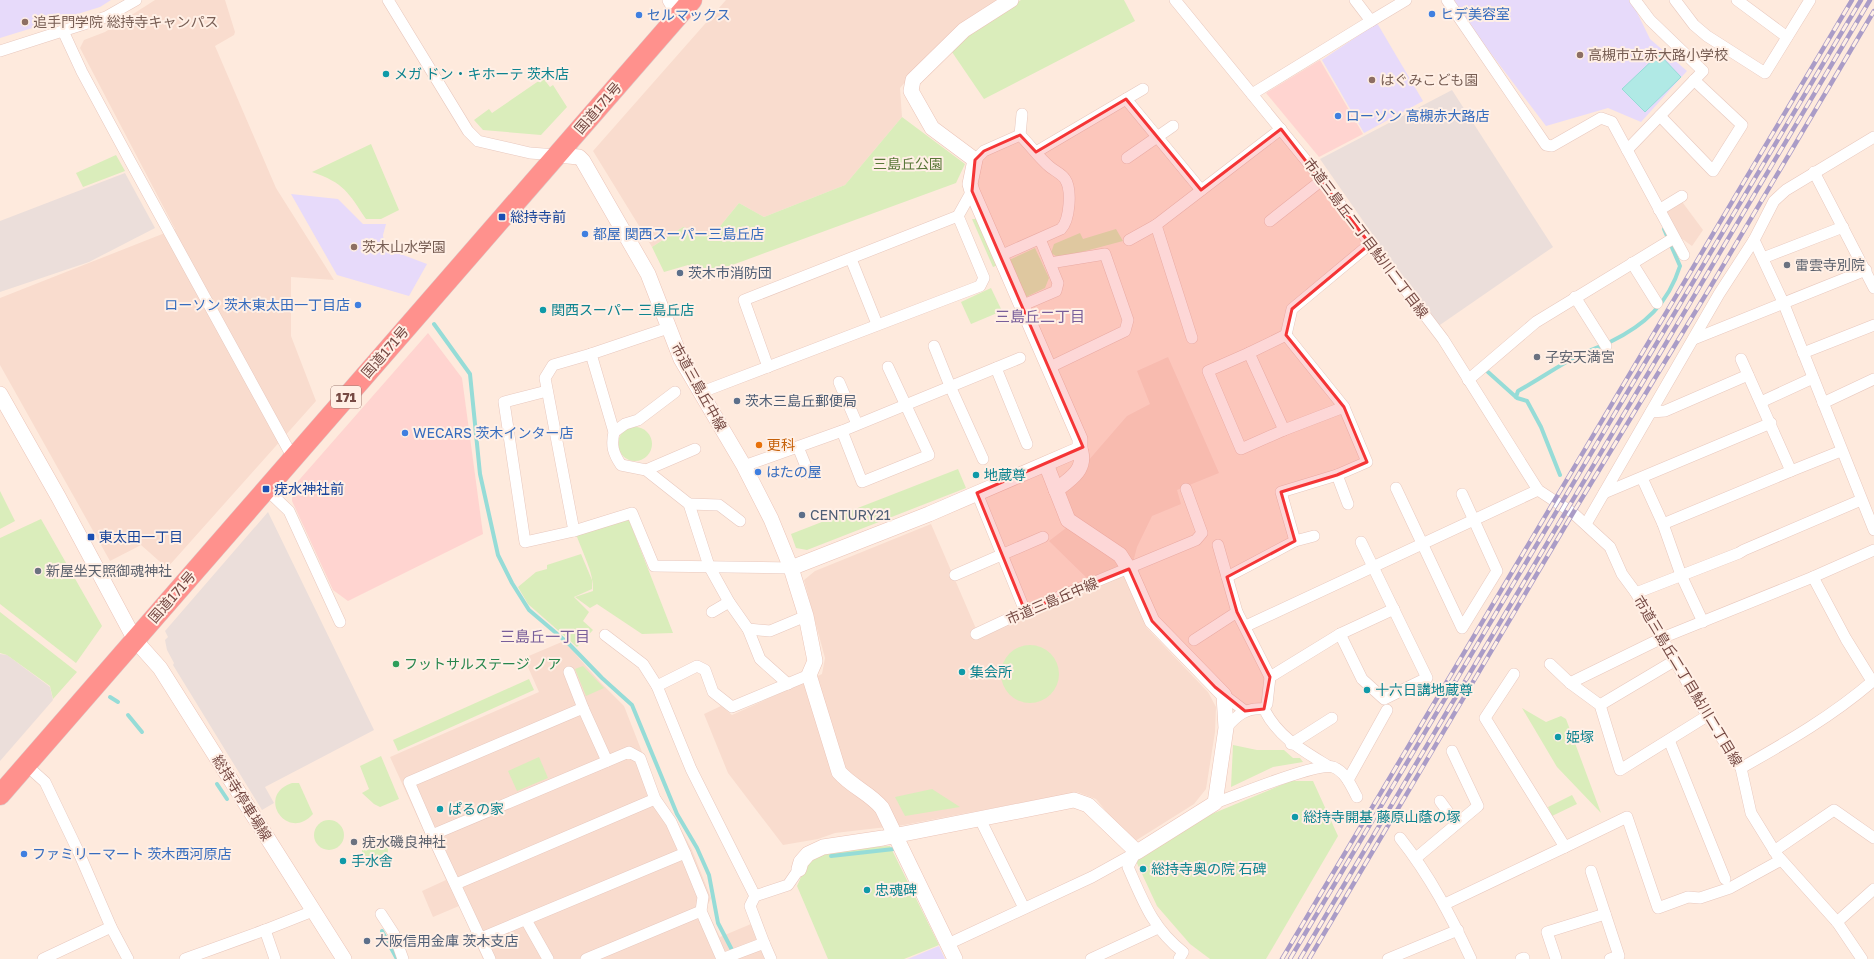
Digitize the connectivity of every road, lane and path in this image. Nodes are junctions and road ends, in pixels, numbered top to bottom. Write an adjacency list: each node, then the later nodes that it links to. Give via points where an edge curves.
1 (136, 0): 15 (street, via 106,17)
2 (388, 0): 31 (street, via 474,138 530,153)
3 (692, 0): 13 (highway, 国道171号 / 171)
4 (1011, 0): 33 (street, via 964,30 913,80 911,91 932,128)
5 (1175, 0): 20 (street, 市道三島丘二丁目鮎川二丁目線)
6 (1354, 0): 14 (street)
7 (1406, 0): 14 (street)
8 (1447, 0): 29 (street, via 1546,144 1552,146 1601,118 1612,122)
9 (1635, 0): 18 (street, via 1650,20 1703,71)
10 (1675, 0): 16 (street, via 1694,25 1707,36 1765,73)
11 (1737, 0): 16 (street)
12 (1810, 0): 16 (street)
13 (675, 7): 31 (highway, 国道171号 / 171)
14 (1371, 21): 20 (street)
15 (63, 32): 17 (street); 103 (street, via 107,119)
16 (1786, 37)
17 (0, 51)
18 (1694, 80): 23 (street); 23 (street, via 1742,125 1713,171)
19 (1143, 89): 21 (street)
20 (1252, 94): 25 (street, 市道三島丘二丁目鮎川二丁目線)
21 (1126, 99): 27 (street); 30 (street)
22 (1022, 114): 26 (street)
23 (1660, 116): 29 (street)
24 (1172, 126): 27 (street)
25 (1281, 129): 35 (street, 市道三島丘二丁目鮎川二丁目線); 36 (street)
26 (1020, 135): 30 (street); 33 (street, via 984,151)
27 (1156, 137): 32 (street); 36 (street)
28 (1874, 137): 34 (street)
29 (1627, 150): 39 (street)
30 (1036, 152): 45 (street, via 1064,177 1069,186 1066,225)
31 (557, 155): 63 (street, 市道三島丘中線, via 579,157 583,161 648,274); 103 (highway, 国道171号 / 171)
32 (1127, 158)
33 (975, 160): 37 (street, via 970,184)
34 (1814, 172): 43 (street); 47 (street, via 1774,201)
35 (1322, 180): 41 (street); 48 (street, 市道三島丘二丁目鮎川二丁目線)
36 (1202, 190): 42 (street)
37 (972, 191): 40 (street); 50 (street)
38 (1682, 196): 39 (street)
39 (1659, 210): 44 (street)
40 (958, 216): 52 (street); 61 (street, via 984,278 980,286)
41 (1270, 221)
42 (1156, 225): 46 (street); 65 (street)
43 (1843, 226): 51 (street); 55 (street)
44 (1674, 238): 49 (street); 54 (street)
45 (1040, 239): 50 (street); 53 (street)
46 (1129, 240)
47 (1754, 240): 51 (street); 66 (street)
48 (1370, 244): 64 (street, via 1292,309); 81 (street, 市道三島丘二丁目鮎川二丁目線, via 1443,339)
49 (1684, 255)
50 (1000, 256): 60 (street)
51 (1763, 258): 58 (street)
52 (851, 259): 61 (street); 74 (street, via 744,300)
53 (1050, 263): 60 (street, via 1058,283 1056,291); 77 (street, via 1105,254 1128,320 1125,331)
54 (1632, 263): 57 (street); 59 (street)
55 (1866, 270): 56 (street); 58 (street)
56 (1874, 288)
57 (1575, 297): 68 (street); 81 (street, via 1536,322)
58 (1783, 302): 66 (street); 70 (street)
59 (1657, 303)
60 (1021, 306): 77 (street)
61 (877, 324): 74 (street)
62 (1874, 325): 70 (street)
63 (668, 328): 71 (street); 86 (street, 市道三島丘中線, via 681,359)
64 (1286, 335): 69 (street); 91 (street)
65 (1192, 338)
66 (1694, 339): 92 (street)
67 (934, 346): 83 (street)
68 (1606, 346)
69 (1249, 353): 95 (street); 95 (street, via 1208,371 1241,449)
70 (1803, 353): 79 (street)
71 (591, 354): 84 (street, via 552,366 545,378); 97 (street)
72 (1020, 358): 76 (street)
73 (1741, 359): 78 (street)
74 (768, 367): 86 (street)
75 (888, 367): 90 (street)
76 (996, 368): 83 (street); 98 (street)
77 (1048, 368): 101 (street, via 1080,439)
78 (1748, 375): 88 (street); 92 (street, via 1665,411)
79 (1813, 378): 88 (street); 89 (street)
80 (1874, 379): 89 (street)
81 (1468, 380): 116 (street, 市道三島丘二丁目鮎川二丁目線)
82 (839, 382): 94 (street)
83 (950, 386): 90 (street); 104 (street)
84 (547, 391): 127 (street); 127 (street, via 504,402 525,542)
85 (675, 392): 97 (street, via 638,420 625,424)
86 (702, 392): 106 (street, 市道三島丘中線)
87 (0, 394): 160 (street, 総持寺停車場線)
88 (1761, 402): 93 (street)
89 (1823, 403): 102 (street)
90 (906, 404): 94 (street); 96 (street, via 929,455 862,482)
91 (1344, 407): 95 (street); 110 (street, via 1367,462)
92 (1651, 412): 118 (street)
93 (1771, 423): 108 (street); 111 (street)
94 (858, 424): 96 (street)
95 (1284, 430)
96 (842, 431): 99 (street)
97 (614, 432): 107 (street, via 611,444 614,455 621,465)
98 (1027, 444)
99 (798, 447): 106 (street); 109 (street)
100 (694, 449): 107 (street)
101 (1080, 449): 105 (street); 115 (street, via 1082,454 1076,475)
102 (1841, 451): 108 (street); 120 (street)
103 (293, 458): 113 (highway, 国道171号 / 171)
104 (983, 459)
105 (1046, 464): 115 (street); 117 (street)
106 (744, 466): 139 (street, 市道三島丘中線, via 771,519)
107 (646, 470): 121 (street)
108 (1791, 471): 126 (street)
109 (809, 474)
110 (1337, 475): 122 (street); 131 (street, via 1281,492)
111 (1642, 478): 118 (street); 126 (street)
112 (1396, 488): 133 (street)
113 (266, 489): 152 (street, via 289,511); 160 (highway, 国道171号 / 171)
114 (1186, 489): 140 (street, 市道三島丘中線, via 1202,533 1196,540)
115 (1056, 490): 140 (street, via 1068,520 1120,555)
116 (1538, 490): 123 (street); 125 (street, 市道三島丘二丁目鮎川二丁目線)
117 (977, 493): 136 (street); 139 (street)
118 (1604, 493): 125 (street)
119 (1462, 494): 123 (street)
120 (1861, 500): 128 (street); 142 (street)
121 (689, 504): 124 (street, via 719,505); 137 (street)
122 (1348, 504)
123 (1474, 520): 133 (street); 133 (street, via 1497,571 1462,628)
124 (740, 521)
125 (1586, 524): 145 (street, 市道三島丘二丁目鮎川二丁目線, via 1610,547 1622,574)
126 (1663, 524): 142 (street)
127 (574, 530): 137 (street, via 632,513 654,566)
128 (1874, 530)
129 (1314, 536): 131 (street)
130 (1043, 537): 136 (street)
131 (1295, 541): 143 (street)
132 (1362, 542): 138 (street)
133 (1422, 544): 138 (street)
134 (1218, 545): 143 (street)
135 (1874, 550): 144 (street)
136 (1002, 555): 141 (street); 148 (street)
137 (709, 566): 139 (street); 146 (street)
138 (1373, 566): 147 (street); 154 (street)
139 (791, 568): 151 (street, 市道三島丘中線)
140 (1129, 569): 148 (street, 市道三島丘中線); 172 (street, via 1152,621)
141 (955, 575)
142 (1681, 575): 145 (street); 153 (street)
143 (1227, 577): 150 (street)
144 (1813, 577): 153 (street); 168 (street, via 1846,639)
145 (1636, 593): 159 (street, 市道三島丘二丁目鮎川二丁目線)
146 (729, 602): 149 (street); 155 (street)
147 (1394, 609): 157 (street); 157 (street, via 1427,678 1384,699 1362,679)
148 (1025, 611): 156 (street, 市道三島丘中線)
149 (712, 612)
150 (1237, 612): 154 (street); 161 (street)
151 (806, 616): 155 (street, via 770,631); 166 (street, 市道三島丘中線, via 815,661)
152 (340, 622)
153 (1703, 622): 159 (street)
154 (1246, 626): 167 (street)
155 (748, 629): 170 (street, via 760,659)
156 (976, 634)
157 (1340, 634): 167 (street)
158 (605, 635): 171 (street, via 643,664)
159 (1662, 638): 162 (street, 市道三島丘二丁目鮎川二丁目線); 169 (street)
160 (135, 640): 185 (highway, 国道171号 / 171); 213 (street, 総持寺停車場線, via 160,668)
161 (1194, 640)
162 (1674, 661): 173 (street); 178 (street, 市道三島丘二丁目鮎川二丁目線)
163 (1550, 664): 169 (street)
164 (569, 672): 174 (street)
165 (1514, 674): 200 (street, via 1485,718)
166 (809, 675): 170 (street); 197 (street, via 839,772 848,782 877,801)
167 (1270, 677): 175 (street, via 1267,704)
168 (1873, 680): 187 (street, via 1831,713)
169 (1570, 683): 173 (street)
170 (788, 684): 171 (street, via 732,707 713,692 704,670 697,666)
171 (657, 686): 210 (street, via 691,769)
172 (1224, 695): 177 (street); 180 (street)
173 (1600, 705): 181 (street, via 1620,770)
174 (583, 708): 184 (street); 196 (street, via 409,782)
175 (1264, 709): 177 (street); 182 (street)
176 (1387, 710): 188 (street)
177 (1245, 711): 180 (street)
178 (1707, 716): 181 (street); 187 (street, 市道三島丘二丁目鮎川二丁目線)
179 (1332, 718): 182 (street)
180 (1226, 728): 193 (street)
181 (1669, 740): 207 (street)
182 (1291, 744): 186 (street)
183 (1452, 751): 195 (street, via 1478,806)
184 (607, 761): 191 (street, via 629,752 640,758); 196 (street)
185 (26, 765): 189 (highway, 国道171号 / 171); 219 (street, via 45,782)
186 (1328, 766): 188 (street, via 1342,773); 193 (street, via 1272,780)
187 (1741, 768): 203 (street, 市道三島丘二丁目鮎川二丁目線, via 1750,813)
188 (1348, 780): 190 (street)
189 (0, 795)
190 (1357, 797)
191 (655, 799): 202 (street, via 671,822); 208 (street)
192 (1440, 801): 195 (street)
193 (1216, 803): 201 (street)
194 (980, 819): 197 (street); 201 (street, via 1074,800 1088,805); 212 (street)
195 (1456, 823): 204 (street)
196 (432, 835): 208 (street)
197 (894, 835): 205 (street, via 818,848 804,857); 225 (street)
198 (1400, 838): 204 (street)
199 (1874, 838): 203 (street, via 1834,810)
200 (1565, 847): 203 (street, via 1627,817 1658,908 1688,897 1700,898 1730,888); 211 (street)
201 (1137, 852): 212 (street, via 1092,877); 220 (street, via 1128,867 1151,919)
202 (685, 853): 214 (street, via 703,897); 217 (street)
203 (1778, 855): 218 (street, 市道三島丘二丁目鮎川二丁目線)
204 (1416, 858): 211 (street)
205 (799, 870): 210 (street, via 788,885)
206 (1591, 871): 216 (street)
207 (1725, 879)
208 (456, 884): 223 (street)
209 (1874, 888): 218 (street)
210 (755, 896): 224 (street, via 750,906)
211 (1445, 904): 222 (street)
212 (1024, 908): 225 (street)
213 (313, 911): 221 (street); 230 (street, 総持寺停車場線)
214 (701, 911): 234 (street); 235 (street)
215 (381, 914): 231 (street, via 394,934)
216 (1605, 914): 242 (street, via 1547,932); 243 (street, via 1619,956)
217 (526, 920): 223 (street); 233 (street)
218 (1837, 922): 244 (street, 市道三島丘二丁目鮎川二丁目線)
219 (111, 926): 226 (street); 227 (street)
220 (1158, 928): 238 (street); 239 (street, via 1183,952)
221 (265, 930): 228 (street); 229 (street)
222 (1458, 930): 240 (street); 241 (street)
223 (481, 938): 232 (street)
224 (764, 943): 235 (street); 236 (street)
225 (948, 944): 237 (street)
226 (44, 959)
227 (128, 959)
228 (185, 959)
229 (276, 959)
230 (344, 959)
231 (403, 959)
232 (490, 959)
233 (548, 959)
234 (586, 959)
235 (722, 959)
236 (771, 959)
237 (955, 959)
238 (1091, 959)
239 (1179, 959)
240 (1388, 959)
241 (1471, 959)
242 (1556, 959)
243 (1610, 959)
244 (1862, 959)

